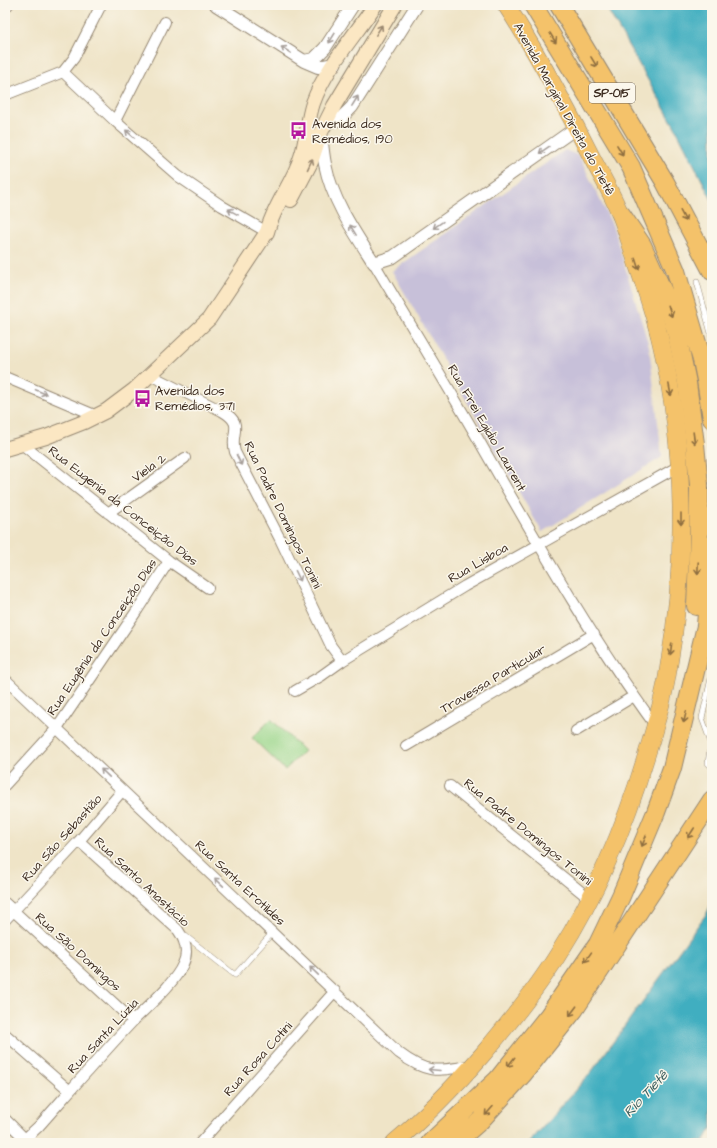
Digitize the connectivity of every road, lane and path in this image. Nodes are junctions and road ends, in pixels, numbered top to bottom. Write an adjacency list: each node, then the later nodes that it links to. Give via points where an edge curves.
1 (8, 5): 11 (street)
2 (101, 5): 15 (street, via 74,58)
3 (216, 5): 13 (street, one-way to 3)
4 (353, 5): 13 (street, one-way to 13, via 326,48 314,59)
5 (374, 5): 14 (main road)
6 (395, 5): 18 (main road, one-way to 6)
7 (417, 5): 18 (street, one-way to 7, via 339,120 352,107)
8 (506, 5): 19 (highway, Avenida Marginal Direita do Tietê)
9 (533, 5): 29 (highway, one-way to 29, via 631,167 673,265 692,324 702,360)
10 (559, 5): 23 (highway, SP-015, one-way to 23, via 665,182)
11 (5, 7)
12 (165, 22): 17 (street)
13 (304, 61): 14 (street, via 318,67)
14 (335, 64): 21 (main road, via 314,102 309,115 302,156 271,218)
15 (63, 72): 16 (street); 17 (street)
16 (5, 95)
17 (115, 121): 21 (street, one-way to 17, via 178,176)
18 (323, 126): 21 (main road, one-way to 18, via 278,223 311,162); 22 (street, Rua Frei Egidio Laurent, one-way to 18, via 336,199 325,165)
19 (576, 128): 20 (highway, Avenida Marginal Direita do Tietê); 22 (street, one-way to 22, via 393,257)
20 (621, 214): 33 (highway, Avenida Marginal Direita do Tietê, one-way to 33, via 661,343 672,399); 43 (highway, one-way to 43, via 642,245 665,296 676,330 687,383 699,485)
21 (267, 232): 26 (main road, via 209,319)
22 (374, 263): 35 (street, Rua Frei Egidio Laurent)
23 (712, 271)
24 (697, 282): 25 (lane)
25 (712, 337)
26 (150, 375): 28 (main road, via 134,390); 40 (street, Rua Padre Domingos Tonini, one-way to 40, via 233,419 236,427 233,441 235,452 331,646)
27 (5, 377): 28 (street, one-way to 28)
28 (97, 416): 30 (main road)
29 (712, 419)
30 (23, 445): 31 (main road); 34 (street, Rua Eugenia da Conceição Dias)
31 (5, 450)
32 (185, 458): 34 (street, Viela 2)
33 (679, 466): 35 (street, Rua Lisboa); 46 (highway, Avenida Marginal Direita do Tietê, one-way to 46, via 681,518 678,590 668,672)
34 (108, 513): 37 (street, Rua Eugenia da Conceição Dias)
35 (538, 545): 39 (street, Rua Frei Egidio Laurent); 40 (street, Rua Lisboa)
36 (712, 545): 43 (highway, via 706,626)
37 (169, 561): 38 (street, Rua Eugenia da Conceição Dias); 47 (street, Rua Eugênia da Conceição Dias)
38 (208, 588)
39 (594, 634): 45 (street, Rua Frei Egidio Laurent); 49 (street, Travessa Particular)
40 (342, 661): 44 (street, Rua Lisboa)
41 (712, 674): 50 (lane, via 702,718 710,743 708,763)
42 (5, 679): 47 (street, Rua Santa Erotildes)
43 (693, 679): 72 (highway, one-way to 72, via 672,768 622,896 598,944 549,1015 498,1079)
44 (295, 691)
45 (634, 696): 46 (street, Rua Frei Egidio Laurent); 48 (street)
46 (655, 726): 56 (highway, Avenida Marginal Direita do Tietê, via 630,808)
47 (57, 728): 51 (street, Rua Eugênia da Conceição Dias); 53 (street, Rua Santa Erotildes, one-way to 47)
48 (576, 731)
49 (406, 746)
50 (712, 767)
51 (5, 785)
52 (450, 786): 56 (street, Rua Padre Domingos Tonini)
53 (122, 791): 55 (street, Rua São Sebastião); 61 (street, Rua Santa Erotildes, one-way to 53)
54 (712, 800): 73 (highway, one-way to 73, via 574,1010 523,1074 480,1121)
55 (79, 841): 58 (street, Rua São Sebastião); 60 (street, Rua Santo Anastácio)
56 (590, 899): 66 (highway, Avenida Marginal Direita do Tietê, via 559,953 516,1016)
57 (5, 903): 58 (street, Rua São Domingos)
58 (13, 911): 59 (street, Rua São Sebastião); 64 (street, Rua São Domingos)
59 (5, 920)
60 (178, 930): 61 (lane, via 235,975); 62 (street, Rua Santo Anastácio)
61 (273, 932): 63 (street, Rua Santa Erotildes, one-way to 61)
62 (185, 943): 64 (street, Rua Santa Lúzia, via 184,964)
63 (335, 991): 66 (street, Rua Santa Erotildes, one-way to 63, via 440,1070 425,1069 412,1063); 70 (street, Rua Rosa Cotini)
64 (133, 1021): 67 (street, Rua Santa Lúzia)
65 (5, 1034): 67 (street)
66 (473, 1065): 71 (highway, Avenida Marginal Direita do Tietê, via 445,1097)
67 (70, 1091): 69 (street, Rua Santa Lúzia)
68 (5, 1120): 69 (street)
69 (27, 1141)
70 (200, 1143)
71 (394, 1143)
72 (430, 1143)
73 (455, 1143)

